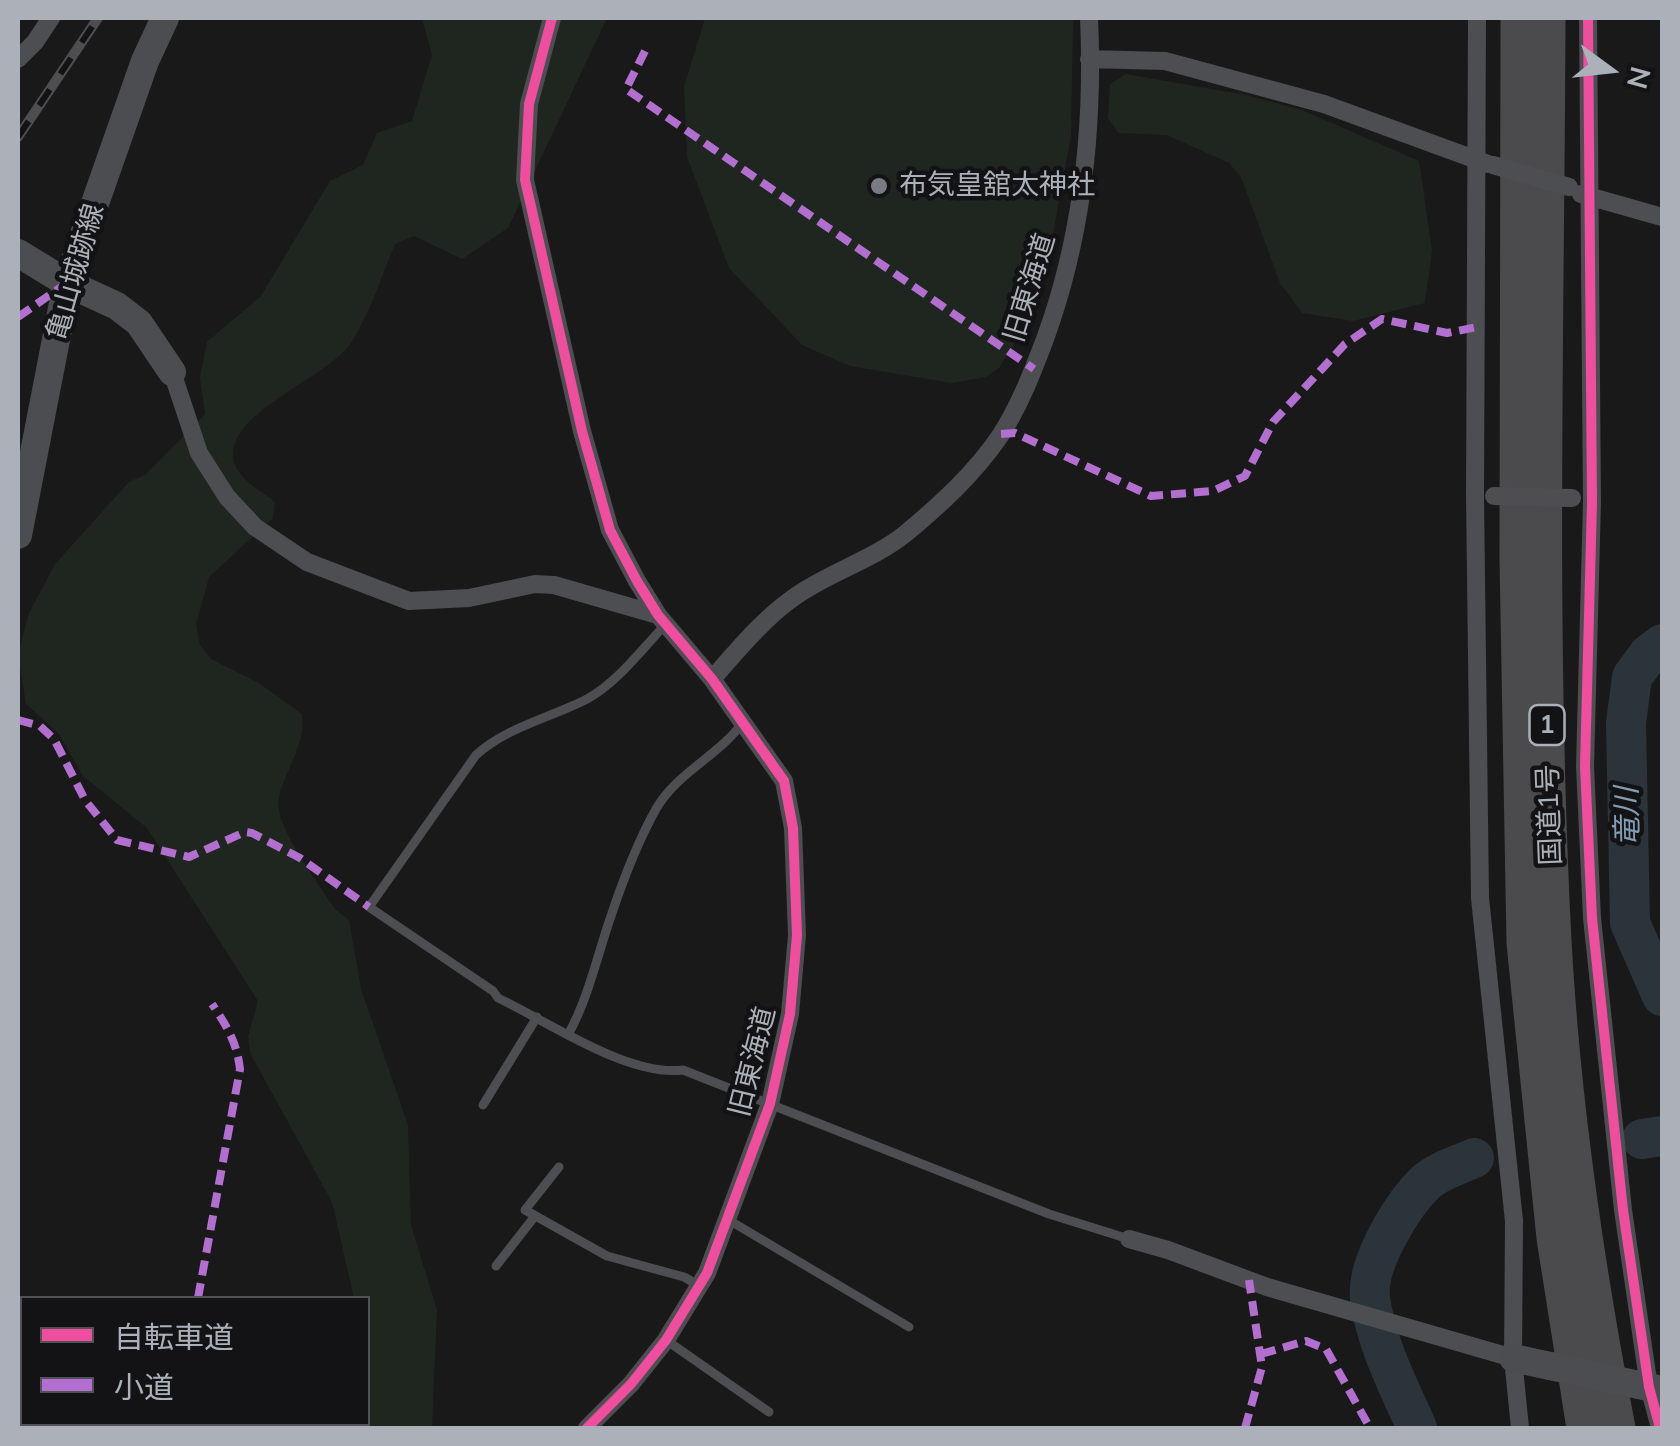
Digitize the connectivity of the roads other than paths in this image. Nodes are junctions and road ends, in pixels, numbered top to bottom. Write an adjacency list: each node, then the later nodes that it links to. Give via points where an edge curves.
1 (51, 18): 9 (street)
2 (165, 18): 15 (main road, 亀山城跡線)
3 (552, 18): 20 (street, via 529,104 525,180 610,530)
4 (1089, 18): 10 (street, 旧東海道)
5 (1478, 18): 11 (street)
6 (1518, 18): 40 (highway, 国道1号 / 1, via 1516,559 1524,942 1552,1219)
7 (1548, 18): 41 (highway, 国道1号 / 1, via 1547,714 1554,944 1584,1237)
8 (1588, 18): 12 (street)
9 (18, 59)
10 (1089, 59): 11 (street, via 1165,61 1324,104); 21 (street, 旧東海道, via 1089,152 1080,215 1034,370 1001,434 944,500 900,538 794,597)
11 (1486, 163): 12 (street, bridge); 17 (street)
12 (1589, 198): 13 (street); 18 (street)
13 (1662, 217)
14 (18, 254): 15 (main road)
15 (67, 282): 16 (main road, via 139,323); 19 (main road, 亀山城跡線)
16 (172, 372): 20 (street, via 199,453 227,497 255,527 307,562 409,601 554,585)
17 (1484, 496): 18 (street, bridge); 35 (street, via 1480,898 1514,1221)
18 (1592, 502): 36 (street, via 1585,749 1592,918)
19 (18, 534)
20 (662, 620): 21 (street); 23 (lane, via 591,697 476,755 370,907 498,998)
21 (712, 679): 22 (street, 旧東海道)
22 (742, 722): 24 (lane, via 656,809); 25 (street, 旧東海道, via 784,781 794,828 792,994)
23 (537, 1017): 24 (lane); 26 (lane)
24 (569, 1033): 25 (lane, via 609,1056 662,1072 683,1070)
25 (770, 1104): 29 (street, 旧東海道); 30 (lane)
26 (483, 1105)
27 (559, 1167): 28 (lane, via 526,1210)
28 (534, 1216): 31 (lane); 32 (lane, via 607,1256)
29 (728, 1219): 32 (street, 旧東海道); 33 (lane)
30 (1129, 1239): 35 (street)
31 (496, 1266)
32 (700, 1286): 34 (street, 旧東海道)
33 (909, 1327)
34 (666, 1340): 37 (lane); 38 (street, 旧東海道)
35 (1513, 1358): 36 (main road, bridge); 39 (street)
36 (1650, 1387): 42 (street)
37 (770, 1412)
38 (587, 1428)
39 (1520, 1428)
40 (1584, 1428)
41 (1618, 1428)
42 (1660, 1428)

